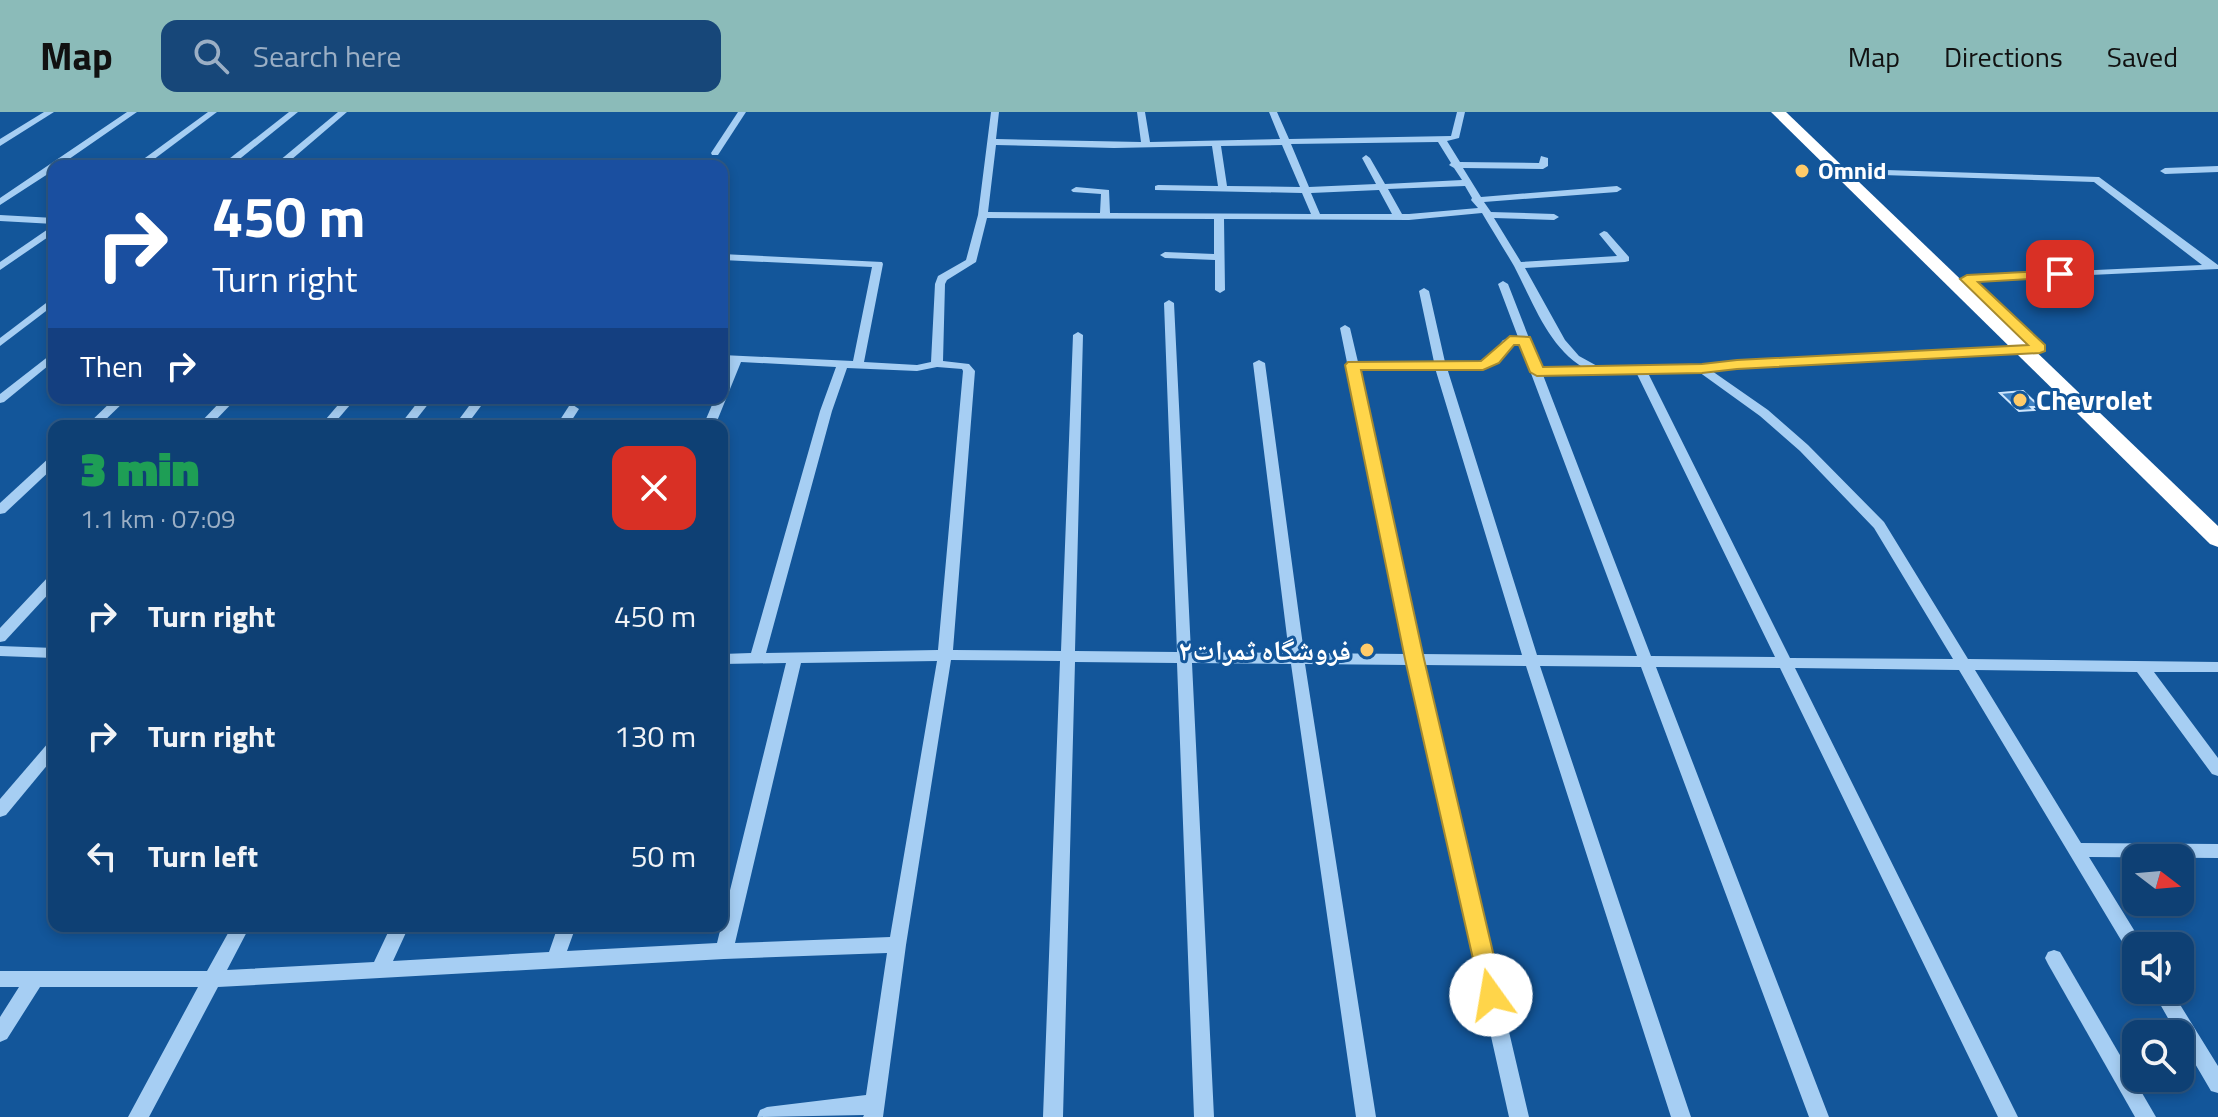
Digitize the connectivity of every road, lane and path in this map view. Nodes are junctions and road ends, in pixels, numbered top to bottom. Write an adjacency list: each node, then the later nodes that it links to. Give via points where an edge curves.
1 (50, 112): 16 (street)
2 (133, 112): 22 (street)
3 (213, 112): 23 (street)
4 (294, 112): 24 (street)
5 (343, 112): 25 (street)
6 (742, 112): 19 (street)
7 (995, 112): 14 (street)
8 (1141, 112): 18 (street)
9 (1273, 112): 15 (street)
10 (1461, 112): 13 (street, via 1455,138)
11 (1778, 112): 67 (highway)
12 (1791, 112): 30 (highway)
13 (1441, 139): 15 (street); 26 (street)
14 (991, 142): 18 (street); 41 (street)
15 (1286, 142): 17 (street); 37 (street)
16 (0, 143)
17 (1216, 143): 18 (street); 34 (street)
18 (1146, 145)
19 (715, 153)
20 (1366, 158): 32 (street)
21 (1544, 158): 26 (street, via 1543,166)
22 (62, 160)
23 (147, 160)
24 (233, 160)
25 (285, 160)
26 (1454, 165): 31 (street)
27 (2218, 169): 29 (street)
28 (48, 170): 39 (street)
29 (2165, 171)
30 (1855, 172): 56 (street, via 2096,179); 57 (highway)
31 (1466, 183): 32 (street); 38 (street)
32 (1382, 187): 37 (street); 44 (street)
33 (1158, 188): 34 (street)
34 (1223, 189): 37 (street)
35 (1617, 189): 38 (street)
36 (1076, 190): 43 (street, via 1106,192)
37 (1305, 190): 42 (street)
38 (1476, 200): 40 (street)
39 (0, 202)
40 (1486, 212): 44 (street); 45 (street); 54 (street)
41 (983, 215): 43 (street); 74 (street, via 971,262 940,284)
42 (1316, 215): 44 (street); 47 (street)
43 (1105, 216): 47 (street)
44 (1398, 216)
45 (1554, 217)
46 (0, 218): 48 (street)
47 (1219, 218): 53 (street)
48 (48, 221)
49 (48, 232): 55 (street)
50 (1604, 234): 54 (street, via 1625,259)
51 (1165, 255): 53 (street)
52 (728, 257): 73 (street, via 878,264)
53 (1219, 257): 59 (street)
54 (1518, 265): 78 (street, via 1560,342)
55 (0, 267)
56 (2215, 267): 57 (street)
57 (1967, 279): 67 (highway)
58 (1503, 284): 65 (street)
59 (1220, 290)
60 (1424, 291): 76 (street)
61 (1169, 303): 105 (street)
62 (48, 305): 66 (street)
63 (1345, 328): 75 (street)
64 (1078, 335): 104 (street)
65 (1525, 340): 76 (street, via 1507,342 1488,364); 80 (street)
66 (0, 343)
67 (2031, 349): 77 (street); 97 (highway); 98 (highway)
68 (728, 358): 69 (street)
69 (737, 358): 71 (street); 81 (street)
70 (48, 360): 83 (street)
71 (843, 363): 73 (street); 108 (street)
72 (1259, 363): 106 (street)
73 (858, 364): 74 (street)
74 (937, 364): 103 (street, via 956,363 969,371)
75 (1353, 365): 76 (street); 109 (street)
76 (1441, 366): 111 (street)
77 (1702, 369): 79 (street); 114 (street, via 1804,448 1879,525)
78 (1596, 370): 79 (street); 80 (street)
79 (1641, 370): 113 (street)
80 (1537, 372): 112 (street)
81 (728, 379)
82 (0, 383): 83 (street)
83 (19, 384): 84 (street)
84 (0, 400)
85 (116, 404): 90 (street)
86 (225, 404): 91 (street)
87 (345, 404): 92 (street)
88 (422, 404): 93 (street)
89 (573, 409): 94 (street)
90 (98, 420)
91 (209, 420)
92 (331, 420)
93 (410, 420)
94 (566, 420)
95 (48, 466): 96 (street)
96 (0, 510)
97 (2218, 522)
98 (2218, 539)
99 (48, 585): 100 (street)
100 (0, 637)
101 (0, 651): 102 (street)
102 (48, 653)
103 (945, 655): 104 (street); 110 (street); 126 (street)
104 (1066, 656): 105 (street); 140 (street)
105 (1182, 657): 106 (street); 141 (street)
106 (1297, 658): 109 (street); 142 (street)
107 (728, 659): 108 (street)
108 (757, 659): 110 (street)
109 (1414, 659): 111 (street); 143 (street)
110 (794, 660): 127 (street)
111 (1531, 660): 112 (street); 144 (street)
112 (1647, 661): 113 (street); 145 (street)
113 (1783, 663): 114 (street); 146 (street)
114 (1964, 664): 115 (street); 120 (street)
115 (2142, 667): 116 (street); 118 (street)
116 (2218, 667)
117 (48, 753): 119 (street)
118 (2218, 770)
119 (0, 810)
120 (2075, 850): 121 (street); 125 (street)
121 (2218, 851)
122 (238, 932): 133 (street)
123 (397, 932): 130 (street)
124 (565, 932): 129 (street)
125 (2126, 932)
126 (897, 945): 127 (street); 137 (street)
127 (724, 951): 129 (street)
128 (2054, 958): 147 (street)
129 (555, 960): 130 (street)
130 (380, 969): 133 (street)
131 (0, 979): 132 (street)
132 (35, 979): 133 (street); 135 (street)
133 (212, 979): 138 (street)
134 (2169, 1004): 136 (street)
135 (0, 1033)
136 (2218, 1084)
137 (874, 1110): 139 (street)
138 (138, 1117)
139 (767, 1117)
140 (1053, 1117)
141 (1204, 1117)
142 (1366, 1117)
143 (1519, 1117)
144 (1681, 1117)
145 (1819, 1117)
146 (2008, 1117)
147 (2146, 1117)

